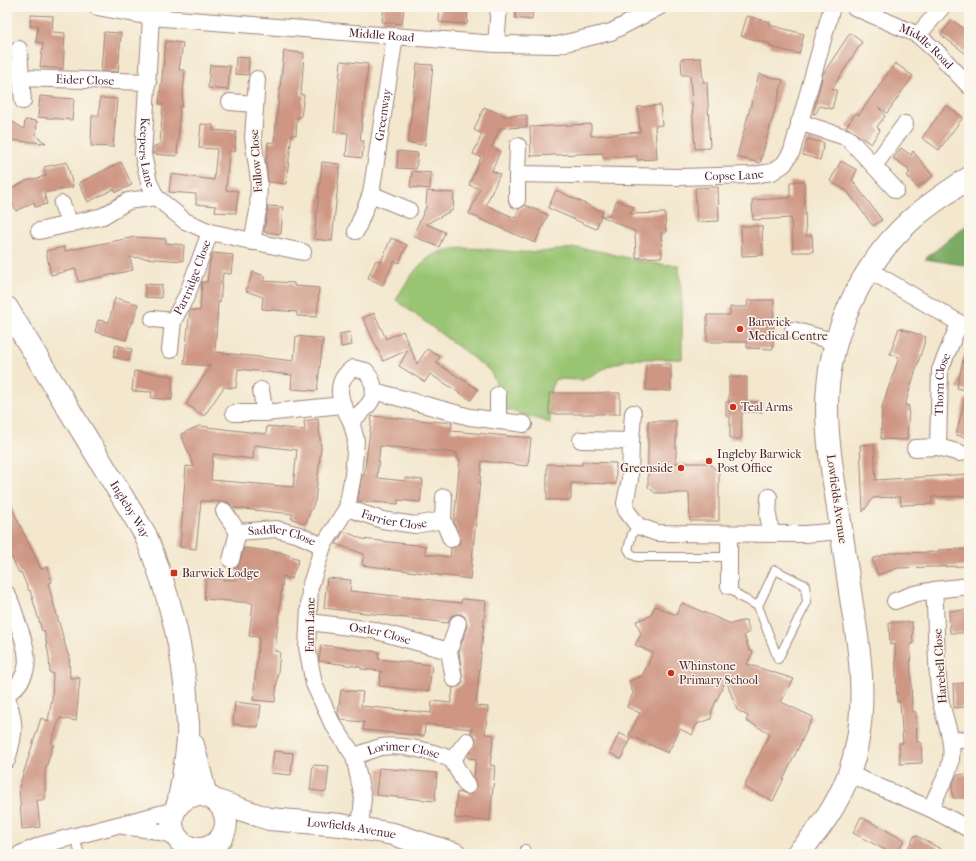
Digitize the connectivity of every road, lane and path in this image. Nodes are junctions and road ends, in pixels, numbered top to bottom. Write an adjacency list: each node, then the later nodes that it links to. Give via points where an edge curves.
1 (97, 7): 7 (street, Middle Road)
2 (499, 7): 10 (street)
3 (659, 7): 10 (street, Middle Road, via 611,32 557,45)
4 (832, 7): 19 (street, Copse Lane)
5 (854, 7): 8 (street, Middle Road)
6 (942, 7): 8 (street)
7 (152, 17): 9 (street, Middle Road); 14 (street, Keepers Lane)
8 (918, 35): 15 (street, Middle Road)
9 (395, 36): 10 (street, Middle Road); 26 (street, Greenway)
10 (496, 44)
11 (19, 49): 12 (street)
12 (21, 78): 14 (street, Eider Close); 16 (street)
13 (257, 79): 18 (street, Fallow Close)
14 (148, 82): 27 (street, Keepers Lane, via 143,155 149,182)
15 (969, 86)
16 (23, 101)
17 (230, 102): 18 (street)
18 (255, 104): 35 (street, Fallow Close, via 252,138 259,181 258,211)
19 (799, 122): 22 (street, via 848,138); 23 (street, Copse Lane, via 792,152 784,164 772,172 680,177)
20 (905, 124): 22 (street)
21 (518, 146): 23 (street)
22 (874, 166): 25 (street)
23 (517, 174): 28 (street)
24 (969, 178): 37 (street, Lowfields Avenue, via 911,220 894,237)
25 (896, 190)
26 (371, 194): 30 (street); 33 (street, Greenway)
27 (156, 197): 31 (street, via 128,201 103,216); 34 (street, Keepers Lane, via 185,222)
28 (517, 200)
29 (62, 204): 31 (street)
30 (409, 210)
31 (70, 224): 32 (street)
32 (39, 231)
33 (356, 231)
34 (210, 232): 35 (street, Keepers Lane); 40 (street, Partridge Close, via 187,295)
35 (252, 242): 36 (street, Keepers Lane)
36 (304, 252)
37 (869, 270): 41 (street); 43 (street, Lowfields Avenue, via 856,291)
38 (7, 308): 86 (street, Ingleby Way, via 145,534 161,574 177,631 186,687)
39 (153, 319): 40 (street, Partridge Close)
40 (173, 321): 44 (street, Partridge Close)
41 (964, 326): 57 (street, Thorn Close, via 940,370)
42 (793, 330): 43 (street)
43 (836, 342): 66 (street, Lowfields Avenue, via 830,371 827,413 828,442)
44 (170, 350)
45 (261, 390): 50 (street)
46 (374, 391): 48 (street, Farm Lane, via 373,381 366,371 353,368 344,375 340,387); 52 (street, via 372,399 363,411); 53 (street, via 470,417)
47 (498, 394): 53 (street)
48 (342, 405): 50 (street); 52 (street, Farm Lane)
49 (234, 413): 50 (street)
50 (265, 413)
51 (632, 413): 56 (street)
52 (351, 421): 62 (street, Farm Lane, via 356,440)
53 (498, 421): 54 (street)
54 (524, 424)
55 (581, 440): 56 (street)
56 (631, 441): 65 (street, via 630,479 625,502 626,510)
57 (938, 447): 58 (street); 59 (street)
58 (915, 448)
59 (960, 453)
60 (444, 497): 64 (street, Farrier Close)
61 (769, 497): 68 (street)
62 (347, 508): 64 (street, Farrier Close, via 382,520 415,525); 71 (street, Farm Lane)
63 (224, 511): 67 (street, Saddler Close)
64 (443, 520): 70 (street, Farrier Close)
65 (638, 526): 69 (street, via 670,535); 72 (lane, via 632,534 628,548 638,557)
66 (841, 531): 68 (street); 93 (street, Lowfields Avenue, via 857,629 861,678 861,714)
67 (238, 532): 71 (street, Saddler Close, via 276,529); 73 (street, Saddler Close)
68 (771, 533): 69 (street)
69 (729, 534): 72 (street)
70 (451, 539)
71 (323, 546): 80 (street, Farm Lane, via 310,587)
72 (729, 557): 74 (street)
73 (231, 560)
74 (729, 586): 79 (lane, via 740,597)
75 (969, 586): 76 (street)
76 (934, 590): 78 (street); 89 (street, Harebell Close, via 940,696 945,725)
77 (7, 594): 84 (street, via 27,647 27,666 14,689)
78 (895, 601)
79 (758, 606): 79 (lane, via 773,646 778,659 807,602 805,584 775,570)
80 (309, 622): 82 (street, Ostler Close, via 373,630); 90 (street, Farm Lane, via 308,647 314,684 332,723)
81 (458, 623): 82 (street)
82 (450, 651): 83 (street)
83 (454, 679)
84 (7, 694)
85 (7, 698): 91 (street, via 14,722 14,735)
86 (188, 735): 95 (street, Ingleby Way); 96 (street, Ingleby Way, via 185,769)
87 (969, 739): 89 (street)
88 (467, 741): 92 (street, Lorimer Close)
89 (951, 741): 97 (street, Harebell Close, via 949,771 935,796)
90 (354, 756): 92 (street, Lorimer Close, via 382,747 438,753); 100 (street, Farm Lane, via 363,798)
91 (7, 760)
92 (452, 760): 94 (street, Lorimer Close)
93 (849, 774): 97 (street); 108 (street, Lowfields Avenue, via 827,818)
94 (467, 786)
95 (211, 799): 96 (street, via 196,795 186,798); 98 (street, Lowfields Avenue); 103 (street, via 222,808 226,817 226,826)
96 (177, 808): 99 (street); 104 (street, via 173,828)
97 (931, 810): 101 (street)
98 (269, 818): 100 (street, Lowfields Avenue); 103 (street, Lowfields Avenue)
99 (118, 826): 102 (street); 104 (street, via 152,830)
100 (360, 828): 107 (street, Lowfields Avenue, via 392,834)
101 (969, 829)
102 (74, 836): 105 (street, via 41,844); 106 (lane)
103 (217, 844): 104 (street, via 201,849)
104 (183, 845)
105 (20, 854)
106 (80, 854)
107 (455, 854)
108 (797, 854)

